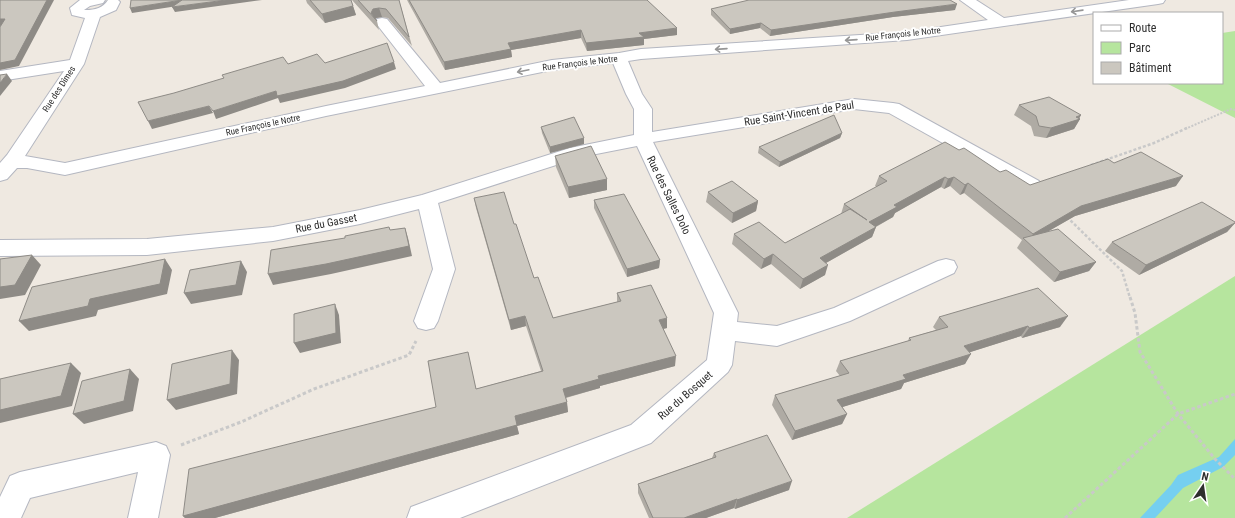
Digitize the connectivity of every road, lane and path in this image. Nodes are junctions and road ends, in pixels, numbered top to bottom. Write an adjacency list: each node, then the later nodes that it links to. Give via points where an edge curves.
1 (128, 0): 4 (street)
2 (967, 0): 7 (street)
3 (1158, 0): 7 (street, Rue François le Notre, one-way to 7)
4 (110, 1): 5 (street, via 113,5 107,9)
5 (96, 7): 9 (street, Rue des Dîmes)
6 (382, 22): 11 (street)
7 (1001, 22): 8 (street, Rue François le Notre, one-way to 8, via 907,36 641,54)
8 (619, 58): 11 (street, Rue François le Notre, one-way to 11, via 552,66); 13 (street, Rue des Salles Dolo, via 643,109)
9 (76, 64): 10 (street); 14 (street, Rue des Dîmes)
10 (0, 76)
11 (436, 89): 14 (street, Rue François le Notre, via 65,169 27,162)
12 (1235, 110): 15 (path, via 1231,109 1154,143)
13 (642, 140): 16 (street, Rue Saint-Vincent de Paul, via 683,131 854,104 893,108); 17 (street, Rue du Gasset, via 577,152); 22 (street, Rue des Salles Dolo, via 726,313)
14 (8, 165)
15 (1089, 165)
16 (1032, 185)
17 (427, 200): 19 (street, Rue du Gasset, via 273,234 147,247); 21 (street, via 444,269)
18 (1065, 215): 24 (path, via 1122,271 1135,313 1140,352)
19 (0, 248)
20 (946, 267): 22 (street, via 842,315 778,336)
21 (426, 321): 25 (path, via 409,355 314,389 241,422)
22 (724, 330): 29 (street, Rue du Bosquet, via 719,365 641,434)
23 (1235, 394): 24 (path)
24 (1178, 414): 26 (path, via 1215,460); 30 (path)
25 (156, 455): 27 (street, via 20,486); 28 (street)
26 (1235, 479)
27 (6, 518)
28 (143, 518)
29 (422, 518)
30 (1065, 518)

